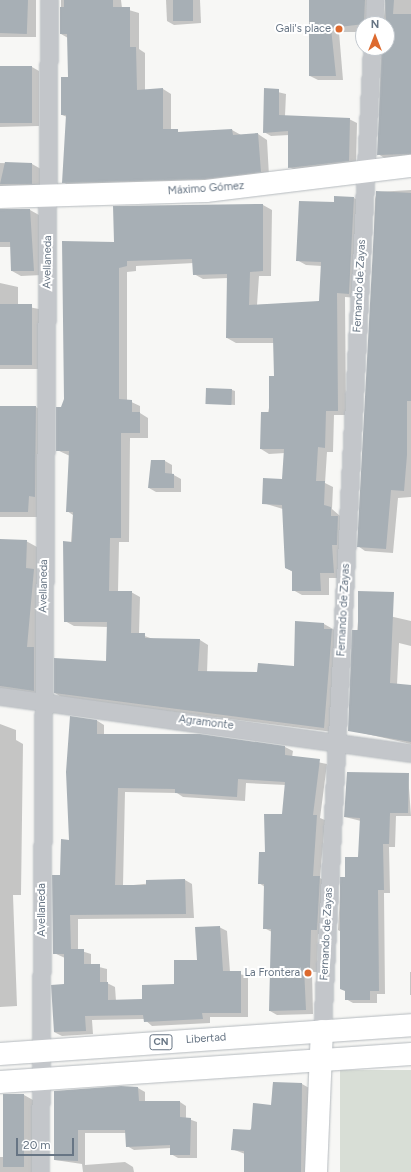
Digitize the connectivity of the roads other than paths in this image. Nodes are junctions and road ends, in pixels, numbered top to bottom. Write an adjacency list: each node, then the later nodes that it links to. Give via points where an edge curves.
1 (49, 0): 8 (street, Avellaneda)
2 (375, 0): 3 (street)
3 (374, 16)
4 (372, 56): 6 (street, Fernando de Zayas)
5 (411, 166): 6 (main road, Máximo Gómez)
6 (366, 172): 8 (main road, Máximo Gómez, via 206,191); 11 (street, Fernando de Zayas)
7 (0, 196): 8 (main road, Máximo Gómez)
8 (49, 196): 10 (street, Avellaneda)
9 (0, 696): 10 (street, Agramonte)
10 (43, 702): 11 (street, Agramonte); 15 (street, Avellaneda)
11 (337, 741): 12 (street, Agramonte); 14 (street, Fernando de Zayas)
12 (411, 753)
13 (411, 1025): 14 (main road, Libertad / CN)
14 (322, 1032): 15 (main road, Libertad / CN); 18 (main road, Fernando de Zayas)
15 (42, 1050): 16 (main road, Libertad / CN); 19 (street, Avellaneda)
16 (0, 1054)
17 (411, 1054): 18 (main road)
18 (322, 1060): 19 (main road); 22 (main road, Fernando de Zayas)
19 (41, 1079): 20 (main road); 21 (street, Avellaneda)
20 (0, 1082)
21 (40, 1172)
22 (316, 1172)

